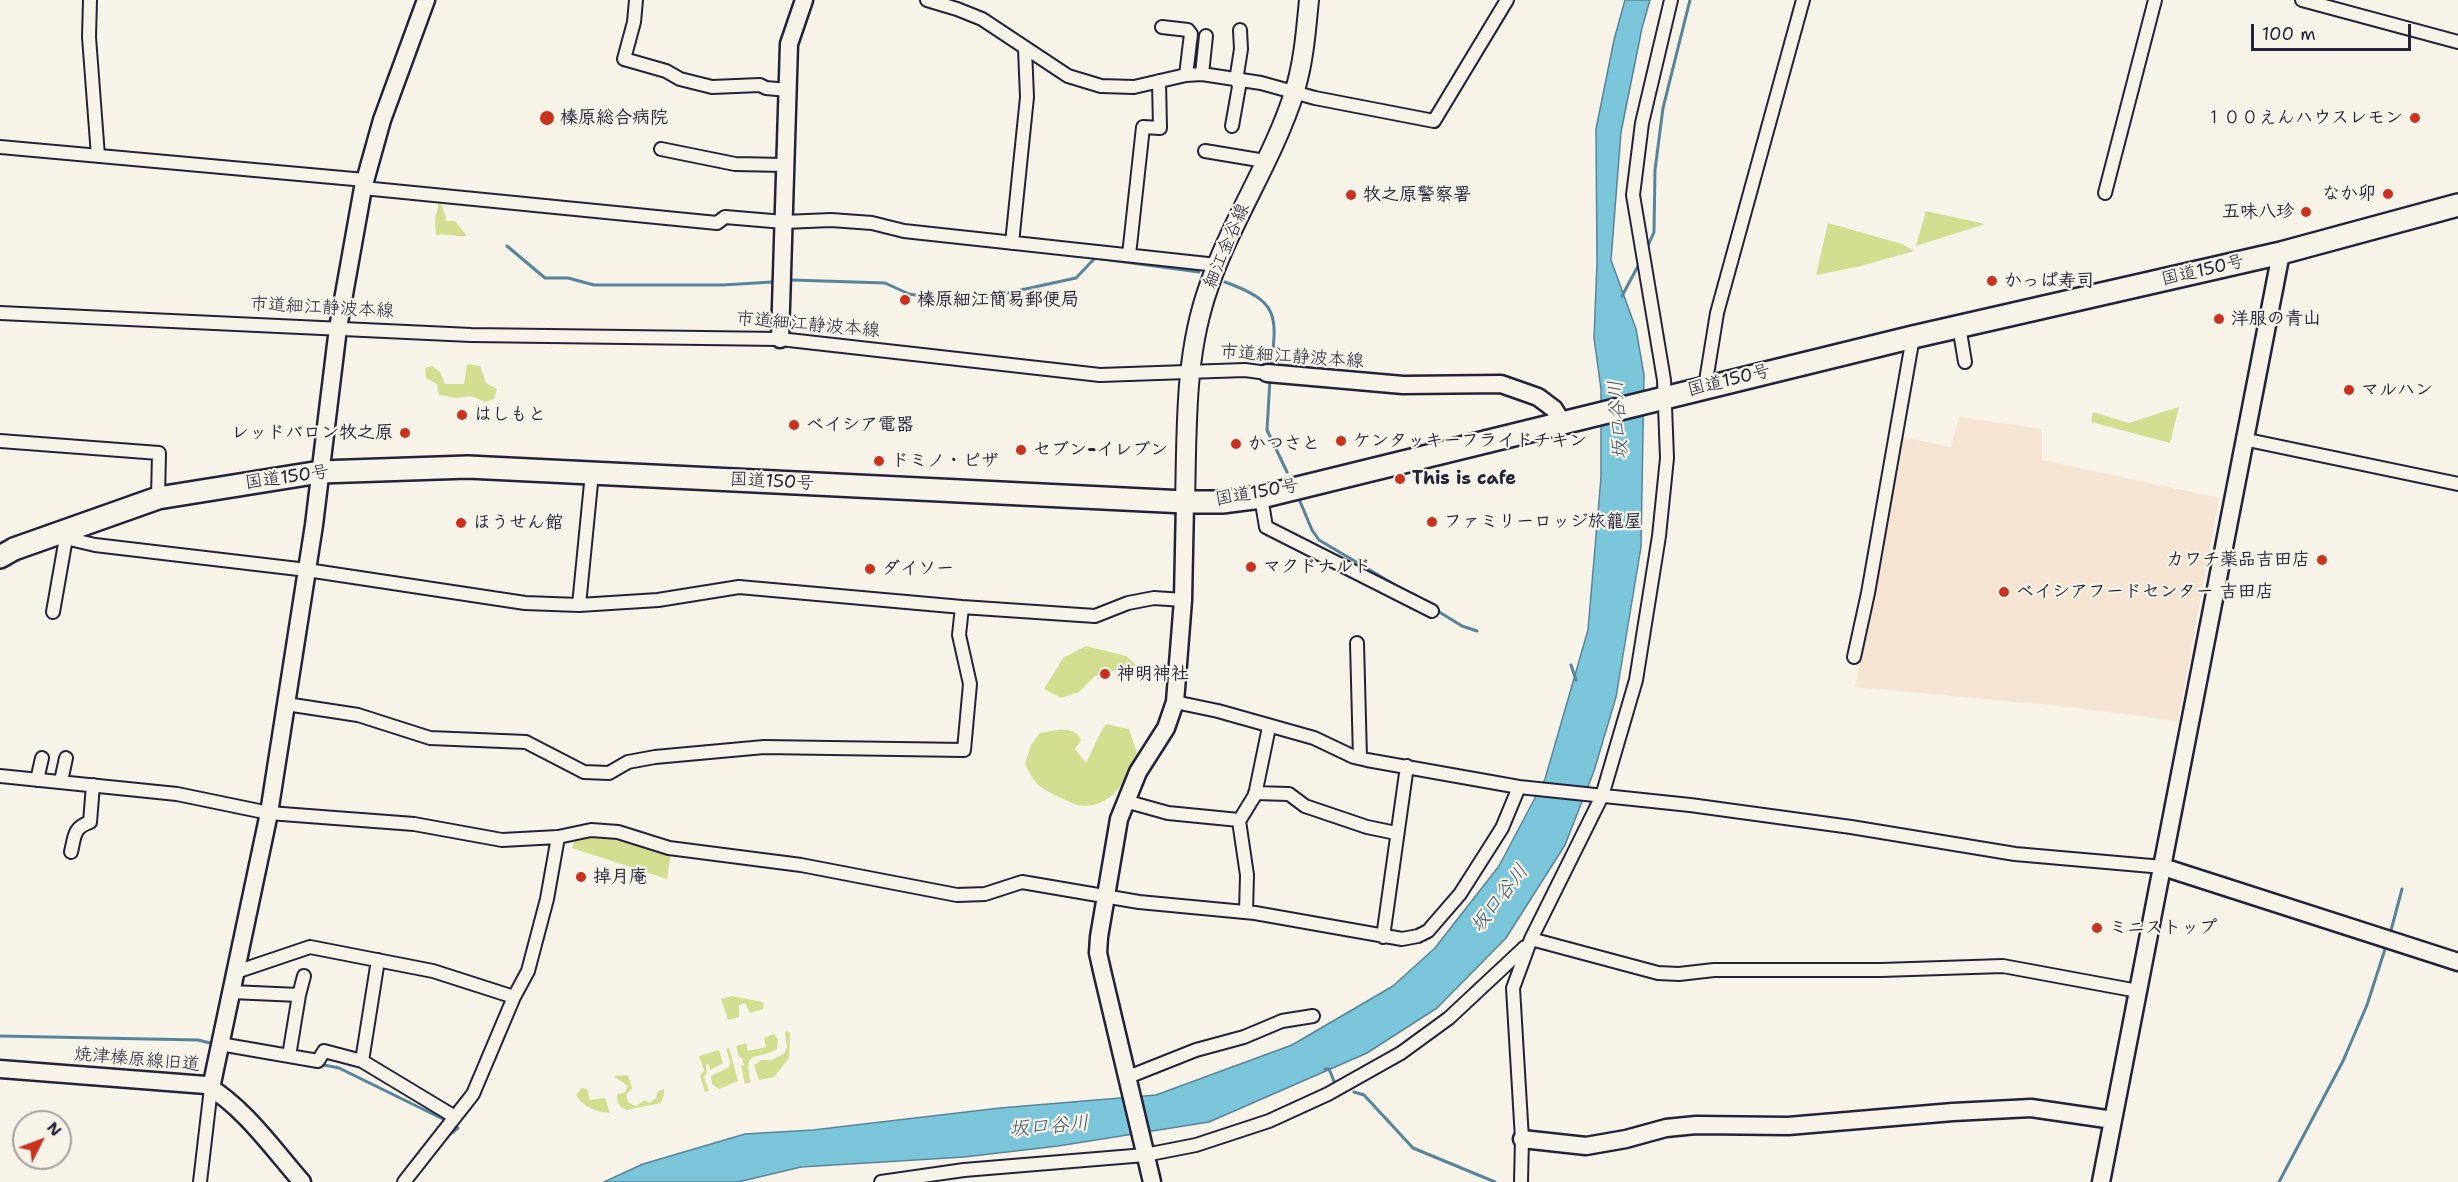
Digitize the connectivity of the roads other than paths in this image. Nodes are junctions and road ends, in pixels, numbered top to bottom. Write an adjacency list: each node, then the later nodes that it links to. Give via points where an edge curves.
1 (90, 0): 27 (street, via 89,37)
2 (426, 0): 30 (street, via 382,120)
3 (636, 0): 21 (street, via 624,59 712,87 760,85)
4 (804, 0): 21 (street, via 789,44)
5 (927, 0): 16 (street, via 982,19)
6 (1309, 0): 22 (main road, 細江金谷線, via 1304,57)
7 (1507, 0): 22 (street, via 1434,122)
8 (1671, 0): 47 (street, via 1642,123 1633,195 1665,380)
9 (1803, 0): 46 (street, via 1717,314)
10 (2156, 0): 31 (street)
11 (2302, 0): 15 (street)
12 (1162, 27): 18 (street, via 1188,30 1191,34)
13 (1240, 30): 20 (street)
14 (1206, 36): 17 (street)
15 (2458, 42)
16 (1025, 49): 19 (street, via 1068,76 1101,86 1134,87); 34 (street, via 1027,97)
17 (1202, 74): 18 (street); 20 (street)
18 (1186, 75): 19 (street)
19 (1159, 81): 36 (street, via 1160,128 1143,127)
20 (1238, 81): 22 (street); 23 (street)
21 (788, 90): 29 (street)
22 (1295, 91): 28 (main road, 細江金谷線)
23 (1232, 126)
24 (0, 147): 27 (street)
25 (661, 149): 29 (street, via 735,164)
26 (1205, 151): 28 (street)
27 (99, 156): 30 (street)
28 (1265, 161): 37 (main road, 細江金谷線)
29 (785, 165): 33 (street)
30 (364, 184): 33 (street, via 717,223 725,217); 40 (street)
31 (2105, 193)
32 (2458, 205): 35 (highway, 国道150号)
33 (784, 222): 34 (street, via 872,223 904,231); 42 (street)
34 (1012, 243): 36 (street)
35 (2281, 253): 39 (highway, 国道150号); 49 (street)
36 (1129, 255): 37 (street)
37 (1217, 265): 44 (main road, 細江金谷線, via 1200,315)
38 (0, 314): 40 (street, 市道細江静波本線)
39 (1959, 326): 41 (highway, 国道150号); 43 (street)
40 (338, 328): 42 (street, 市道細江静波本線, via 471,336); 51 (street)
41 (1913, 337): 46 (highway, 国道150号); 66 (street)
42 (780, 339): 44 (street, 市道細江静波本線, via 1100,375)
43 (1965, 362)
44 (1190, 372): 45 (street, 市道細江静波本線); 56 (main road, 細江金谷線)
45 (1271, 373): 48 (street, 市道細江静波本線, via 1403,385 1501,384 1538,397 1554,409)
46 (1705, 387): 47 (highway, 国道150号)
47 (1663, 397): 48 (highway, 国道150号); 80 (street, via 1667,458 1651,600 1636,680)
48 (1562, 422): 54 (highway, 国道150号)
49 (2243, 439): 53 (street); 87 (street)
50 (0, 441): 55 (street, via 159,453)
51 (320, 472): 52 (highway, 国道150号, via 468,467); 55 (highway, 国道150号); 59 (street)
52 (592, 473): 56 (highway, 国道150号); 61 (street)
53 (2458, 484)
54 (1261, 496): 56 (highway, 国道150号); 63 (street, via 1266,527)
55 (158, 498): 57 (highway, 国道150号)
56 (1185, 502): 60 (street)
57 (60, 536): 58 (highway, 国道150号); 59 (street, via 96,545); 64 (street)
58 (5, 550)
59 (307, 570): 61 (street, via 525,603); 68 (street)
60 (1183, 600): 62 (street, via 1154,598 1095,616); 67 (street)
61 (579, 604): 62 (street, via 658,600 739,587)
62 (962, 607): 68 (street, via 960,635 970,684 964,750 765,747 655,757 601,773 584,771 526,742 430,738 358,715)
63 (1432, 611)
64 (54, 612)
65 (1357, 643): 72 (street)
66 (1854, 657)
67 (1175, 702): 69 (street); 81 (street, via 1166,728)
68 (286, 704): 82 (street)
69 (1269, 727): 72 (street, via 1314,738); 79 (street)
70 (42, 758): 75 (street)
71 (66, 758): 76 (street)
72 (1360, 758): 73 (street)
73 (1407, 766): 78 (street); 84 (street)
74 (0, 776): 75 (street)
75 (37, 780): 76 (street)
76 (61, 781): 77 (street)
77 (93, 785): 82 (street, via 177,794); 86 (street, via 90,822 77,829)
78 (1519, 787): 80 (street); 90 (street, via 1507,819 1448,910 1428,931 1412,938)
79 (1255, 793): 83 (street); 84 (street, via 1289,794 1305,806)
80 (1599, 796): 87 (street, via 1851,827 2037,857); 91 (street)
81 (1125, 801): 83 (street, via 1168,813); 88 (street)
82 (269, 813): 85 (street, via 414,824 502,840); 94 (street)
83 (1239, 820): 89 (street, via 1247,875)
84 (1396, 833): 90 (street)
85 (558, 837): 88 (street, via 591,830 618,832 669,848 801,865 957,895 985,894 1022,882); 99 (street, via 528,970)
86 (71, 852)
87 (2163, 867): 93 (street); 96 (street)
88 (1106, 897): 89 (street, via 1189,909); 105 (street, via 1098,953)
89 (1245, 912): 90 (street)
90 (1383, 937)
91 (1531, 939): 96 (street, via 1658,973 2002,966); 109 (street, via 1513,988); 110 (street, via 1449,1018 1401,1053 1328,1094 1269,1122 1196,1145)
92 (378, 960): 94 (street, via 309,947); 99 (street, via 433,971); 103 (street)
93 (2458, 962)
94 (236, 972): 97 (street)
95 (304, 976): 98 (street)
96 (2138, 991): 108 (street)
97 (231, 992): 98 (street); 101 (street)
98 (299, 995): 102 (street)
99 (514, 997): 107 (street, via 473,1094)
100 (1312, 1016): 105 (street, via 1196,1050)
101 (220, 1044): 102 (street); 106 (street)
102 (290, 1056): 103 (street, via 318,1061 324,1051)
103 (362, 1061): 107 (street)
104 (0, 1069): 106 (street, 焼津榛原線旧道, via 199,1083)
105 (1128, 1080): 110 (street)
106 (211, 1088): 111 (street); 112 (street, 焼津榛原線旧道, via 240,1113)
107 (455, 1117): 113 (street)
108 (2113, 1120): 109 (street, via 2031,1108 1788,1126 1696,1125 1586,1146); 117 (street)
109 (1521, 1139): 116 (street)
110 (1145, 1155): 114 (street, via 964,1170); 115 (street)
111 (200, 1182)
112 (303, 1182)
113 (404, 1182)
114 (881, 1182)
115 (1152, 1182)
116 (1521, 1182)
117 (2101, 1182)

